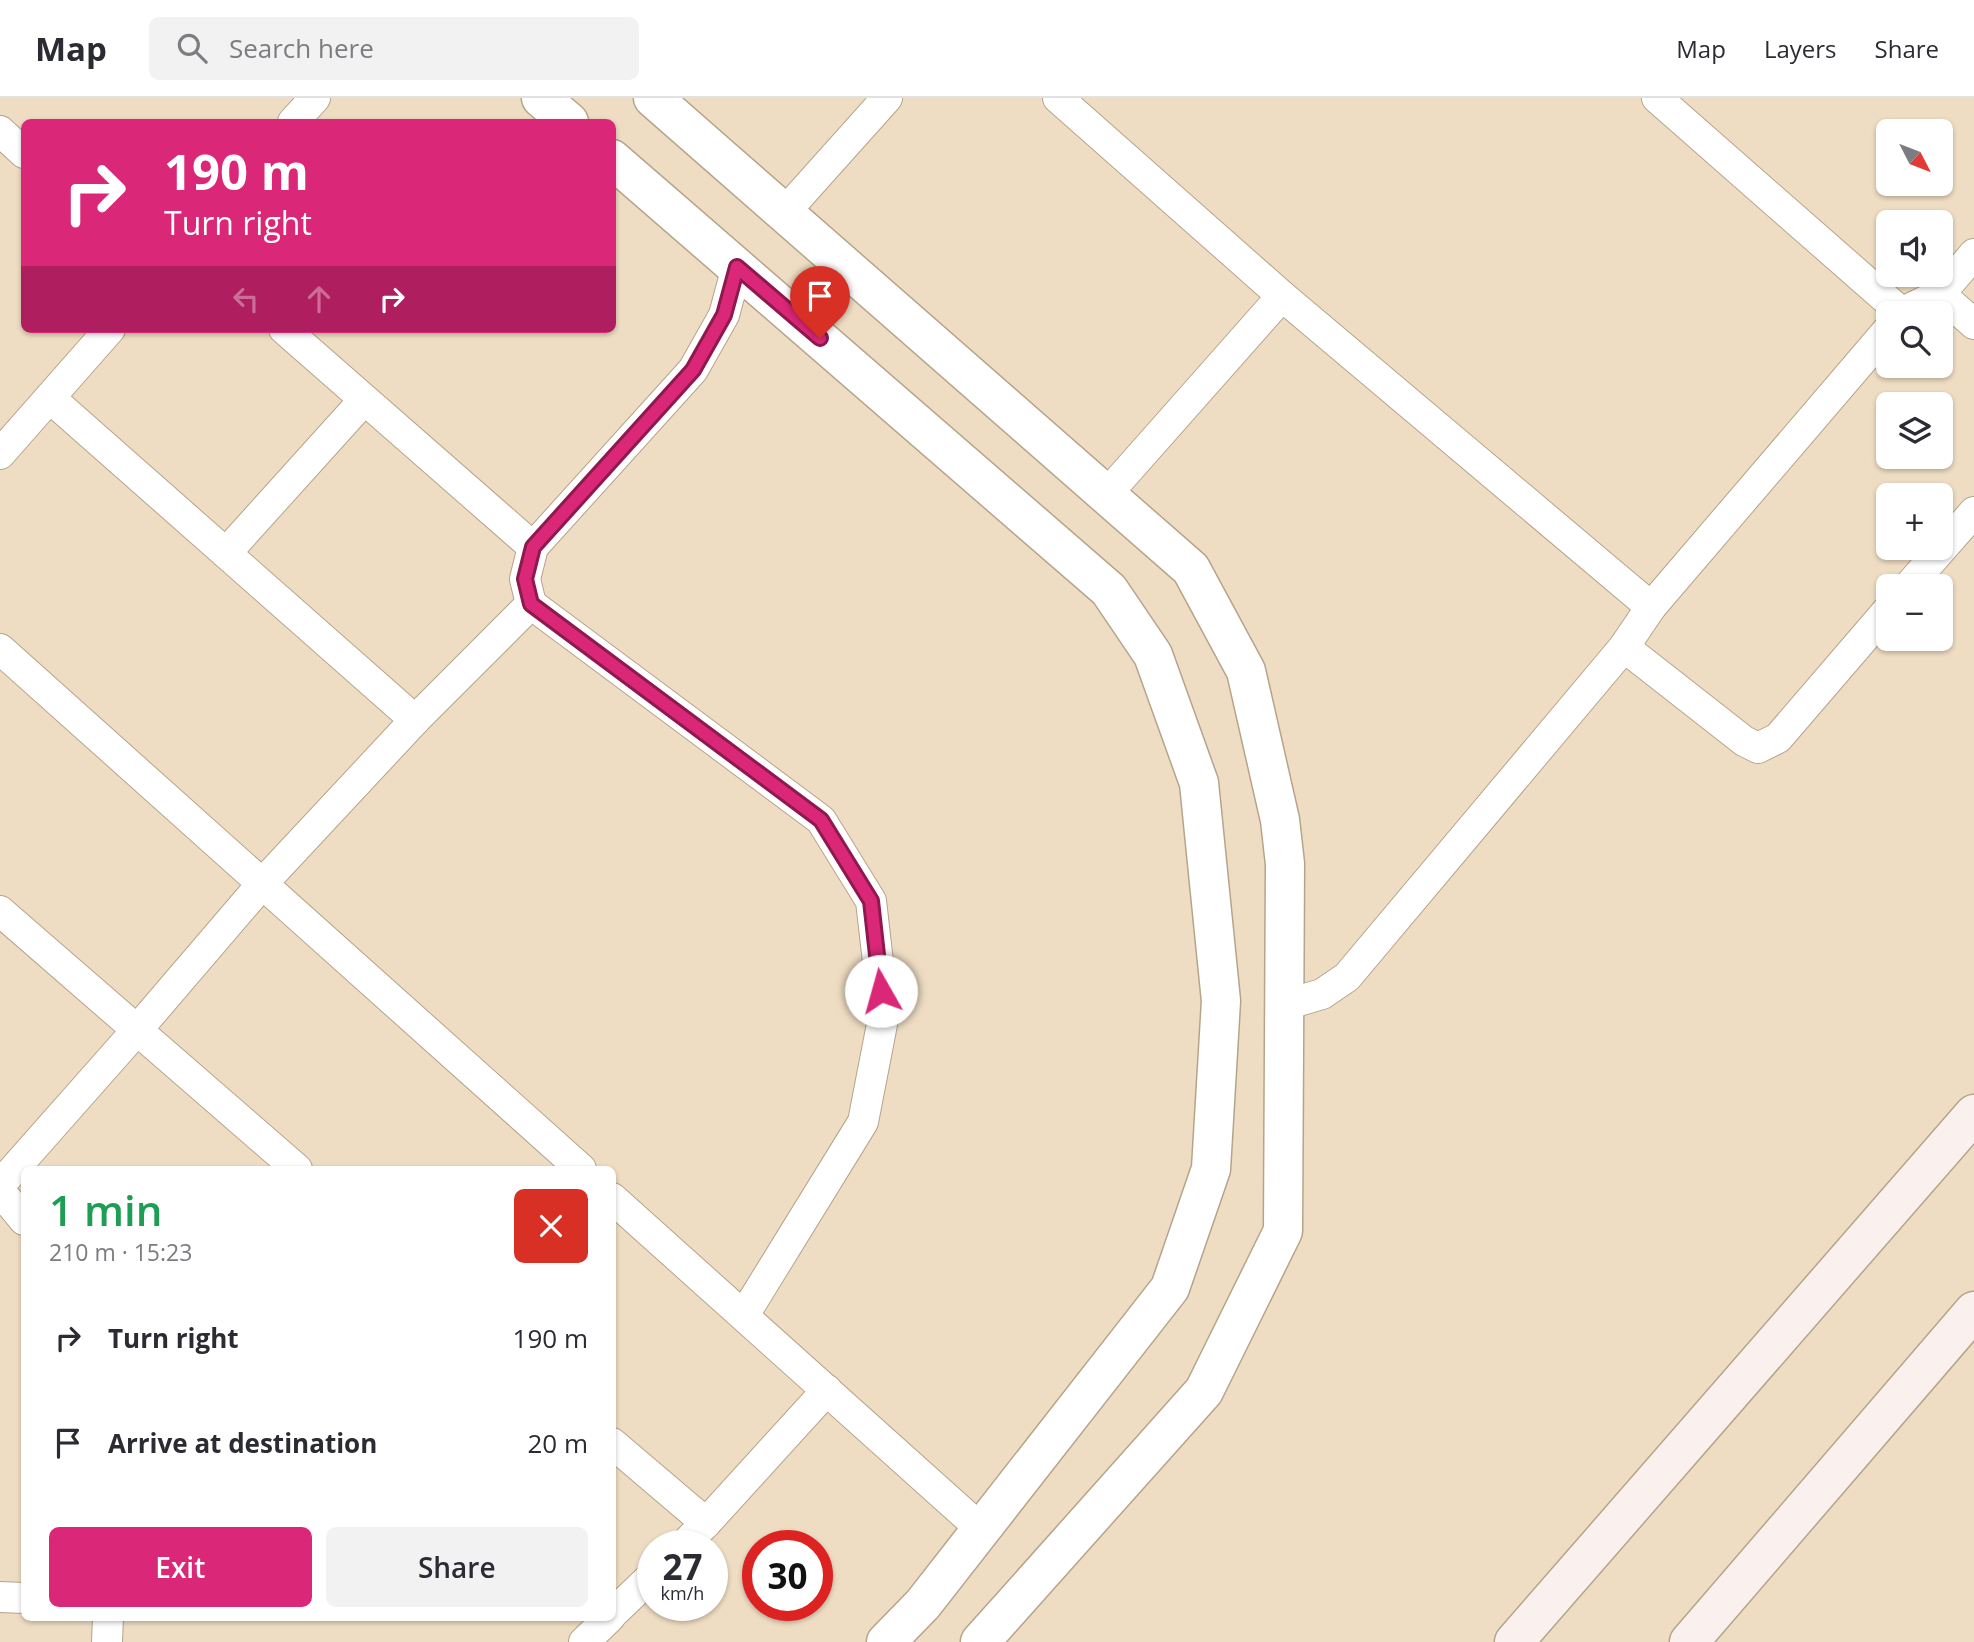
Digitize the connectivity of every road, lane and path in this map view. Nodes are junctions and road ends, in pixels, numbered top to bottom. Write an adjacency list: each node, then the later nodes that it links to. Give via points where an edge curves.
1 (315, 98): 7 (street)
2 (541, 98): 8 (street)
3 (653, 98): 12 (street)
4 (887, 98): 12 (street)
5 (1058, 98): 16 (street)
6 (1657, 98): 17 (street)
7 (296, 119)
8 (566, 119)
9 (0, 131): 10 (street)
10 (21, 150)
11 (616, 162): 14 (street)
12 (784, 213): 26 (street)
13 (1974, 254): 15 (street)
14 (737, 267): 28 (street, via 724,315 693,370); 53 (street, via 1109,590 1153,655 1199,783 1221,1001 1210,1169 1170,1288)
15 (1940, 294): 18 (street); 19 (street)
16 (1282, 296): 26 (street); 32 (street)
17 (1889, 301)
18 (1926, 301)
19 (1974, 324)
20 (107, 333): 23 (street)
21 (289, 333): 24 (street)
22 (1876, 344): 32 (street)
23 (50, 398): 25 (street); 29 (street)
24 (364, 400): 28 (street); 29 (street)
25 (0, 454)
26 (1106, 495): 39 (street, via 1191,569 1246,671 1286,864)
27 (1974, 512): 30 (street)
28 (533, 547): 31 (street, via 525,579)
29 (226, 553): 36 (street)
30 (1920, 574)
31 (531, 604): 36 (street); 49 (street, via 821,820 871,901 884,1014 863,1122)
32 (1651, 607): 34 (street)
33 (1876, 625): 34 (street, via 1778,737 1758,748)
34 (1624, 647): 39 (street, via 1347,977 1322,994)
35 (0, 649): 37 (street)
36 (415, 720): 37 (street)
37 (262, 884): 40 (street); 43 (street)
38 (0, 911): 40 (street)
39 (1285, 1005): 64 (street, via 1283,1231 1204,1391)
40 (137, 1030): 42 (street); 44 (street)
41 (1974, 1114): 65 (main road)
42 (294, 1166)
43 (577, 1166)
44 (0, 1185)
45 (0, 1191): 47 (street)
46 (616, 1202): 49 (street)
47 (21, 1216)
48 (1974, 1311): 66 (main road)
49 (744, 1315): 50 (street)
50 (827, 1390): 52 (street); 53 (street)
51 (616, 1446): 52 (street)
52 (706, 1523): 54 (street)
53 (981, 1528): 63 (street, via 923,1604)
54 (699, 1530)
55 (637, 1591): 58 (street)
56 (0, 1597): 57 (street)
57 (21, 1598)
58 (616, 1611)
59 (108, 1621): 61 (street)
60 (606, 1621): 62 (street)
61 (107, 1642)
62 (584, 1642)
63 (886, 1642)
64 (980, 1642)
65 (1514, 1642)
66 (1689, 1642)

